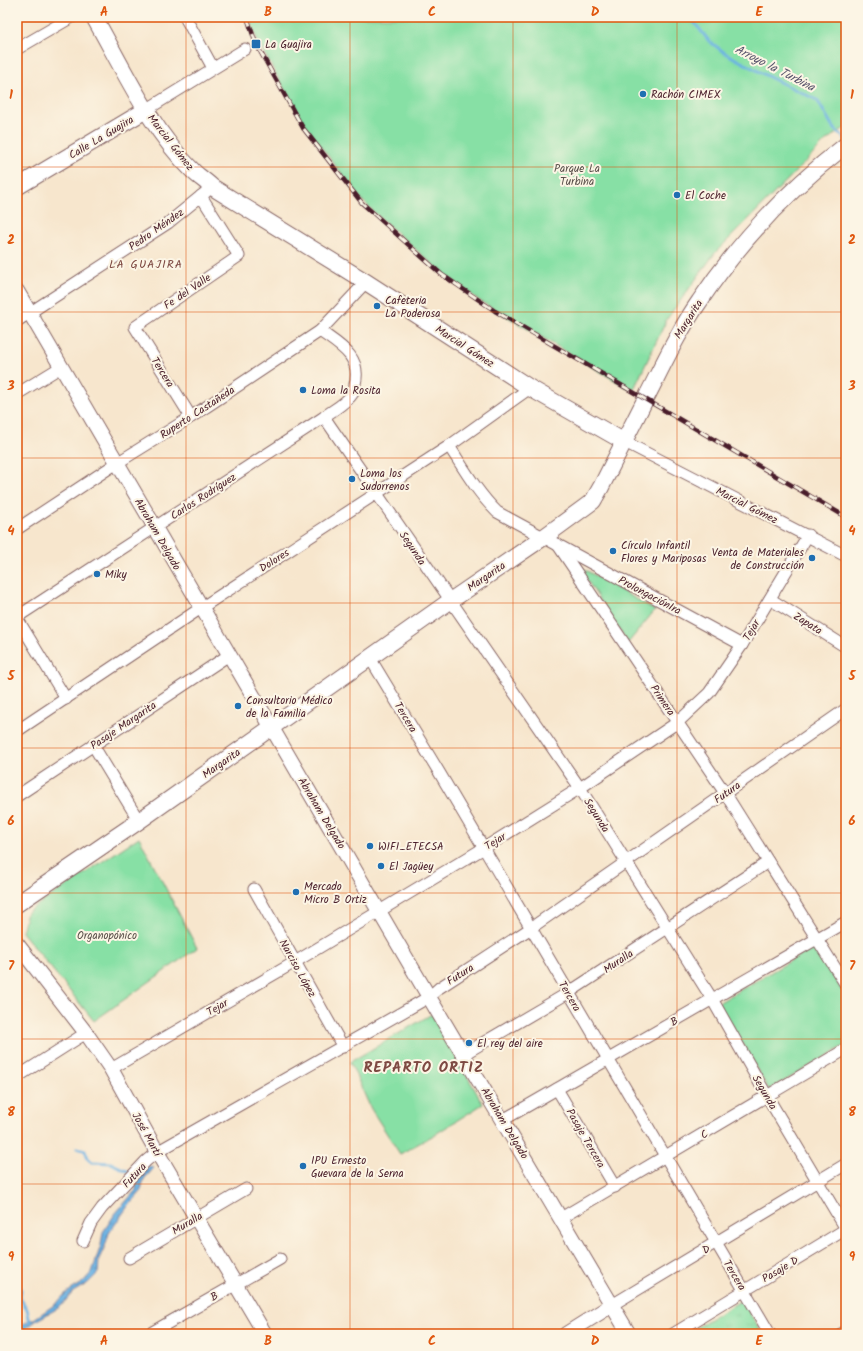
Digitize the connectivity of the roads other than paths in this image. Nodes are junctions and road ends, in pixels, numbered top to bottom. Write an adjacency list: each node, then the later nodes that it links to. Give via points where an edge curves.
1 (72, 17): 5 (street)
2 (94, 17): 7 (main road, Marcial Gómez)
3 (185, 17): 6 (street)
4 (246, 49): 6 (street, Calle La Guajira)
5 (17, 50)
6 (213, 68): 7 (street, Calle La Guajira)
7 (146, 110): 9 (main road, Calle La Guajira); 10 (main road, Marcial Gómez, via 176,152 194,171)
8 (844, 147): 22 (main road, Margarita, via 828,158 766,216 728,260 672,346)
9 (17, 187)
10 (206, 191): 11 (main road, Marcial Gómez); 13 (street, Pedro Méndez, via 168,223); 15 (street, Fe del Valle, via 239,256)
11 (366, 282): 16 (street, Ruperto Castañeda); 18 (main road, Marcial Gómez)
12 (17, 291): 13 (street, Abraham Delgado)
13 (30, 313): 14 (street, Pedro Méndez); 17 (street, Abraham Delgado)
14 (17, 320)
15 (135, 327): 20 (street, Tercera)
16 (320, 331): 20 (street, Ruperto Castañeda); 21 (street, Carlos Rodríguez, via 345,349 358,371 353,392 348,399)
17 (61, 367): 19 (street); 24 (street, Abraham Delgado)
18 (530, 388): 22 (main road, Marcial Gómez); 23 (street, Dolores)
19 (17, 394)
20 (191, 417): 24 (street, Ruperto Castañeda)
21 (324, 417): 25 (street, Segunda); 26 (street, Carlos Rodríguez)
22 (623, 442): 28 (street, Marcial Gómez); 29 (main road, Margarita, via 593,501)
23 (449, 446): 25 (street, Dolores); 29 (street, Primera, via 475,486 496,512)
24 (117, 463): 26 (street, Abraham Delgado); 27 (street, Ruperto Castañeda)
25 (376, 493): 33 (street, Segunda); 34 (street, Dolores)
26 (155, 527): 34 (street, Abraham Delgado); 35 (street, Carlos Rodríguez)
27 (17, 529)
28 (808, 535): 31 (street, Marcial Gómez); 32 (street, Tejar)
29 (544, 537): 30 (street, Primera); 33 (main road, Margarita)
30 (558, 545): 36 (street, Prolongación1ra); 42 (street, Primera)
31 (846, 556)
32 (770, 599): 36 (street, Tejar); 37 (street, Zapata)
33 (450, 601): 39 (main road, Margarita); 46 (street, Segunda)
34 (202, 608): 38 (street, Abraham Delgado); 40 (street, Dolores)
35 (17, 618): 40 (street)
36 (742, 645): 42 (street, Tejar, via 709,693)
37 (846, 647)
38 (229, 655): 43 (street, Abraham Delgado); 45 (street, Pasaje Margarita)
39 (370, 658): 43 (main road, Margarita); 50 (street, Tercera)
40 (66, 699): 44 (street, Dolores)
41 (846, 709): 47 (street, Futura)
42 (678, 722): 46 (street, Tejar); 47 (street, Primera)
43 (272, 728): 49 (main road, Margarita); 55 (street, Abraham Delgado)
44 (17, 731)
45 (93, 745): 48 (street, Pasaje Margarita); 49 (street)
46 (580, 788): 50 (street, Tejar); 51 (street, Segunda)
47 (725, 793): 51 (street, Futura); 52 (street, Primera)
48 (17, 796)
49 (139, 821): 54 (main road, Margarita)
50 (484, 848): 55 (street, Tejar); 58 (street, Tercera)
51 (626, 862): 57 (street, Segunda); 58 (street, Futura)
52 (768, 862): 57 (street, Muralla); 59 (street, Primera)
53 (254, 889): 61 (street, Narciso López)
54 (17, 904)
55 (379, 910): 61 (street, Tejar); 64 (street, Abraham Delgado)
56 (846, 922): 59 (street, B)
57 (668, 927): 63 (street, Muralla); 65 (street, Segunda)
58 (531, 928): 63 (street, Tercera); 64 (street, Futura)
59 (817, 939): 62 (street, Primera); 65 (street, B)
60 (17, 944): 66 (street, José Martí)
61 (295, 962): 67 (street, Narciso López); 71 (street, Tejar)
62 (846, 985)
63 (568, 993): 69 (street, Muralla); 70 (street, Tercera)
64 (429, 997): 67 (street, Futura); 69 (street, Abraham Delgado)
65 (712, 999): 70 (street, B); 74 (street, Segunda)
66 (86, 1033): 71 (street, José Martí); 72 (street)
67 (343, 1047): 76 (street, Futura)
68 (846, 1050): 74 (street, C)
69 (464, 1054): 75 (street, Abraham Delgado)
70 (608, 1059): 73 (street, B); 77 (street, Tercera)
71 (111, 1069): 76 (street, José Martí)
72 (17, 1077)
73 (557, 1089): 75 (street, B); 80 (street, Pasaje Tercera)
74 (767, 1096): 77 (street, C); 79 (street, Segunda)
75 (503, 1120): 83 (street, Abraham Delgado)
76 (157, 1152): 82 (street, José Martí); 85 (street, Futura, via 102,1208 91,1223)
77 (665, 1157): 80 (street, C); 86 (street, Tercera)
78 (846, 1164): 79 (street, D)
79 (818, 1181): 84 (street, Segunda); 86 (street, D)
80 (615, 1187): 83 (street, C)
81 (246, 1189): 82 (street, Muralla)
82 (196, 1218): 87 (street, Muralla); 89 (street, José Martí)
83 (561, 1218): 91 (street, Abraham Delgado)
84 (846, 1229): 90 (street, Pasaje D)
85 (83, 1242)
86 (716, 1242): 90 (street, Tercera); 91 (street, D)
87 (129, 1258)
88 (280, 1259): 89 (street, B)
89 (235, 1284): 93 (street, B); 94 (street, José Martí)
90 (745, 1291): 97 (street, Pasaje D); 98 (street, Tercera)
91 (612, 1305): 95 (street, D); 96 (street, Abraham Delgado)
92 (846, 1331): 99 (street)
93 (149, 1334)
94 (265, 1334)
95 (566, 1334)
96 (630, 1334)
97 (673, 1334)
98 (770, 1334)
99 (842, 1334)

